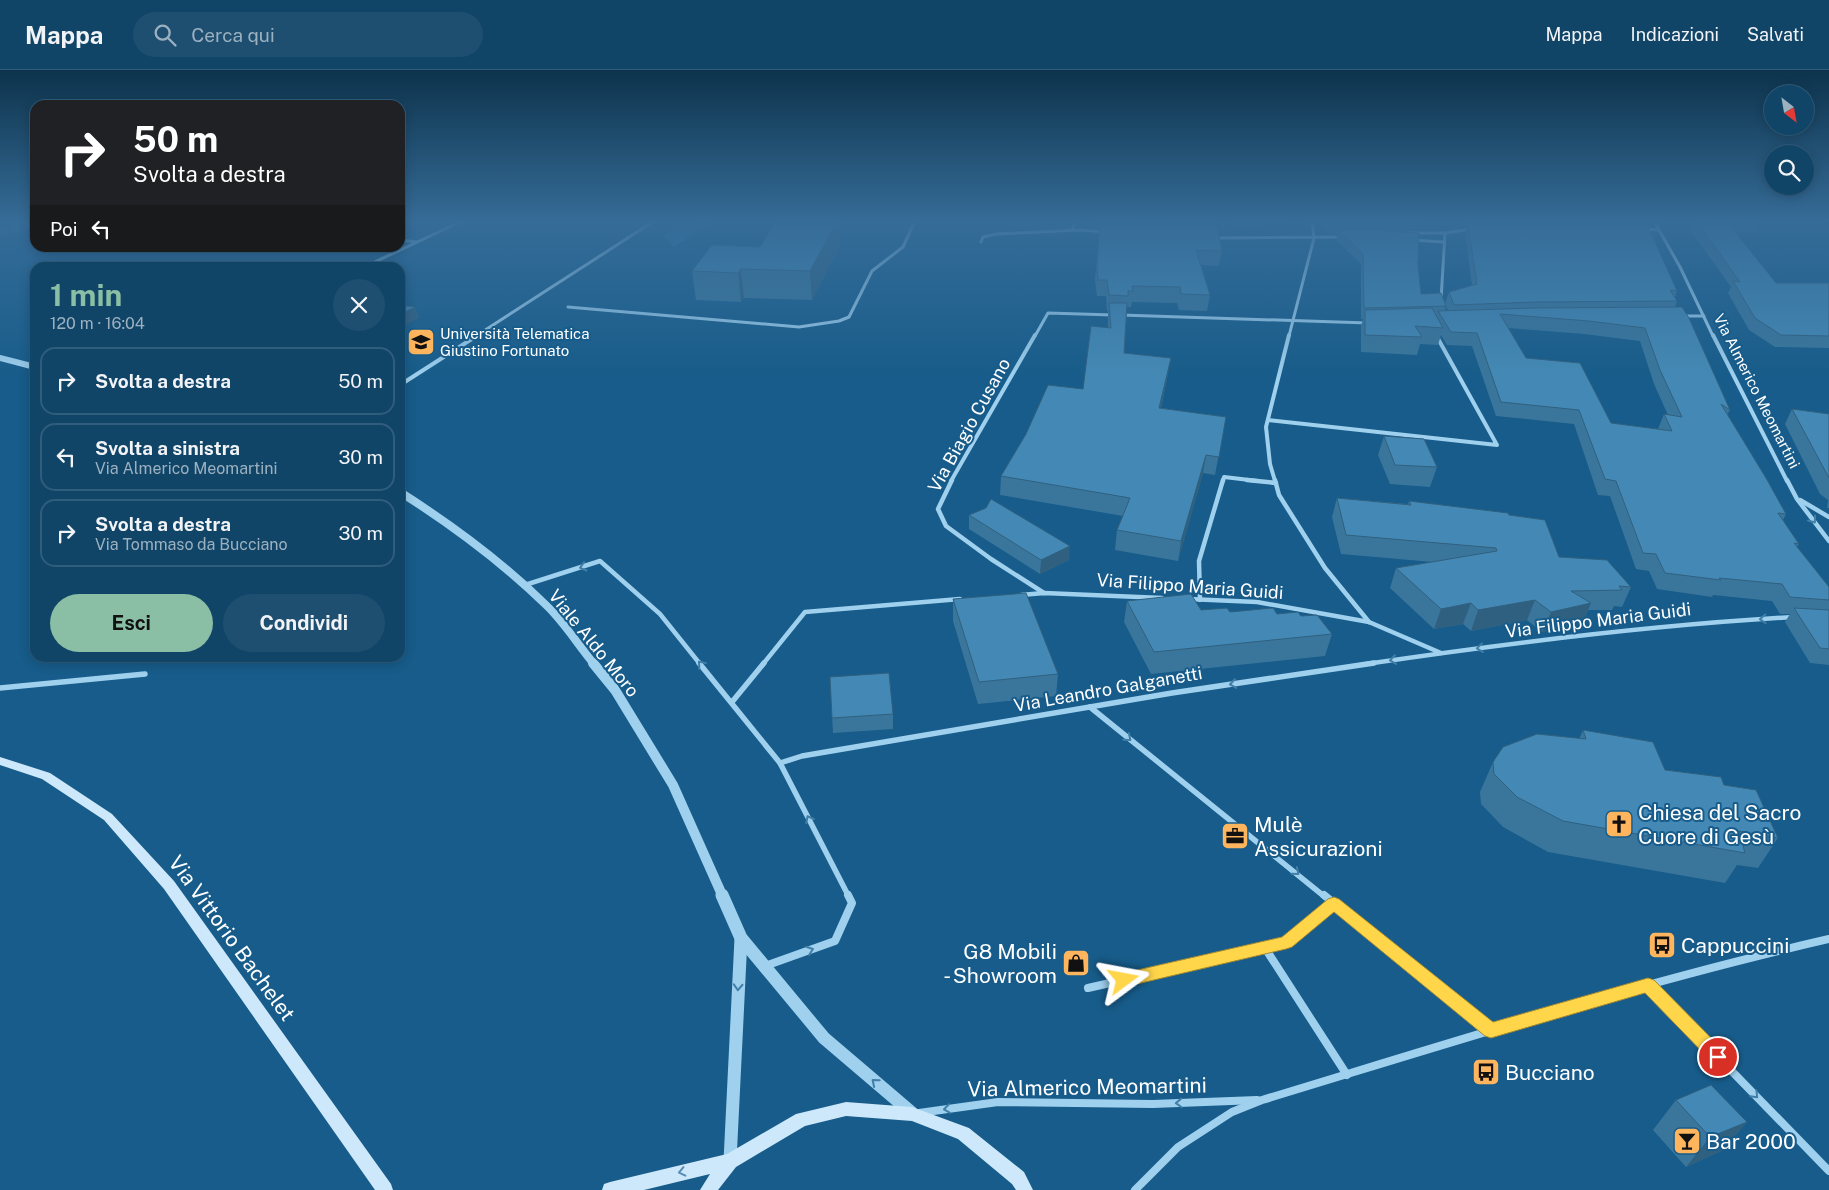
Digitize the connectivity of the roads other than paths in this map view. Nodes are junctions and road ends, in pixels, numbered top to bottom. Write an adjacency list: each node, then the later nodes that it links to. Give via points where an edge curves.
1 (573, 273): 15 (street)
2 (871, 273): 6 (street, via 849,317 799,327)
3 (1306, 273): 10 (street)
4 (1443, 273): 7 (street)
5 (1683, 273): 9 (street, Via Almerico Meomartini)
6 (568, 307)
7 (1442, 307)
8 (1676, 316): 9 (street)
9 (1704, 316): 19 (street, Via Almerico Meomartini)
10 (1294, 321): 11 (street); 16 (street); 23 (street, Via Biagio Cusano, via 1048,313 938,509 946,526)
11 (1372, 323)
12 (1434, 329): 16 (street, via 1497,445)
13 (0, 358): 14 (street)
14 (30, 366)
15 (405, 382)
16 (1268, 420): 17 (street, via 1270,464)
17 (1276, 483): 28 (street, via 1224,477 1199,561); 30 (street, via 1280,495 1325,568)
18 (405, 496): 22 (street, Viale Aldo Moro, via 491,555)
19 (1797, 498): 20 (street); 21 (street, Via Almerico Meomartini, one-way to 21)
20 (1829, 517)
21 (1829, 542)
22 (524, 585): 34 (street, one-way to 22, via 660,614 600,561); 39 (street, Viale Aldo Moro, via 547,606 615,690 673,785)
23 (1044, 593): 24 (street, Via Filippo Maria Guidi); 25 (street, Via Filippo Maria Guidi)
24 (1015, 595)
25 (1171, 598)
26 (967, 599): 34 (street, via 805,612)
27 (1181, 599): 28 (street, Via Filippo Maria Guidi)
28 (1200, 600): 30 (street, Via Filippo Maria Guidi, via 1257,602)
29 (1798, 617): 31 (street, Via Filippo Maria Guidi, one-way to 31, via 1709,622)
30 (1369, 622): 31 (street, Via Filippo Maria Guidi)
31 (1442, 653): 35 (street, Via Leandro Galganetti, one-way to 35, via 1182,691)
32 (145, 674): 33 (street)
33 (0, 688)
34 (732, 702): 37 (street)
35 (1090, 708): 37 (street, Via Leandro Galganetti, via 802,756); 38 (street, one-way to 38)
36 (0, 761): 51 (main road, Via Vittorio Bachelet, via 46,776 108,816 169,885)
37 (780, 763): 42 (street, one-way to 37, via 835,941 852,903)
38 (1334, 903): 41 (street, via 1286,943); 45 (street)
39 (741, 938): 42 (street); 49 (street, one-way to 49)
40 (1829, 939): 43 (street, Via Almerico Meomartini, via 1766,952)
41 (1265, 948): 44 (street); 46 (street)
42 (764, 966): 48 (street, one-way to 42, via 824,1038)
43 (1648, 985): 45 (street, Via Almerico Meomartini); 50 (street, one-way to 50)
44 (1088, 988)
45 (1491, 1030): 46 (street, Via Almerico Meomartini)
46 (1347, 1075): 47 (street, Via Almerico Meomartini)
47 (1262, 1100): 48 (street, Via Almerico Meomartini, one-way to 48, via 1154,1104 998,1102); 55 (street, Via Almerico Meomartini, via 1232,1112 1178,1147)
48 (912, 1114): 49 (main road, via 846,1110 802,1119); 54 (main road, via 963,1133 1018,1178)
49 (730, 1161): 52 (main road, one-way to 52); 53 (main road)
50 (1829, 1171)
51 (385, 1190)
52 (610, 1190)
53 (708, 1190)
54 (1025, 1190)
55 (1135, 1190)

